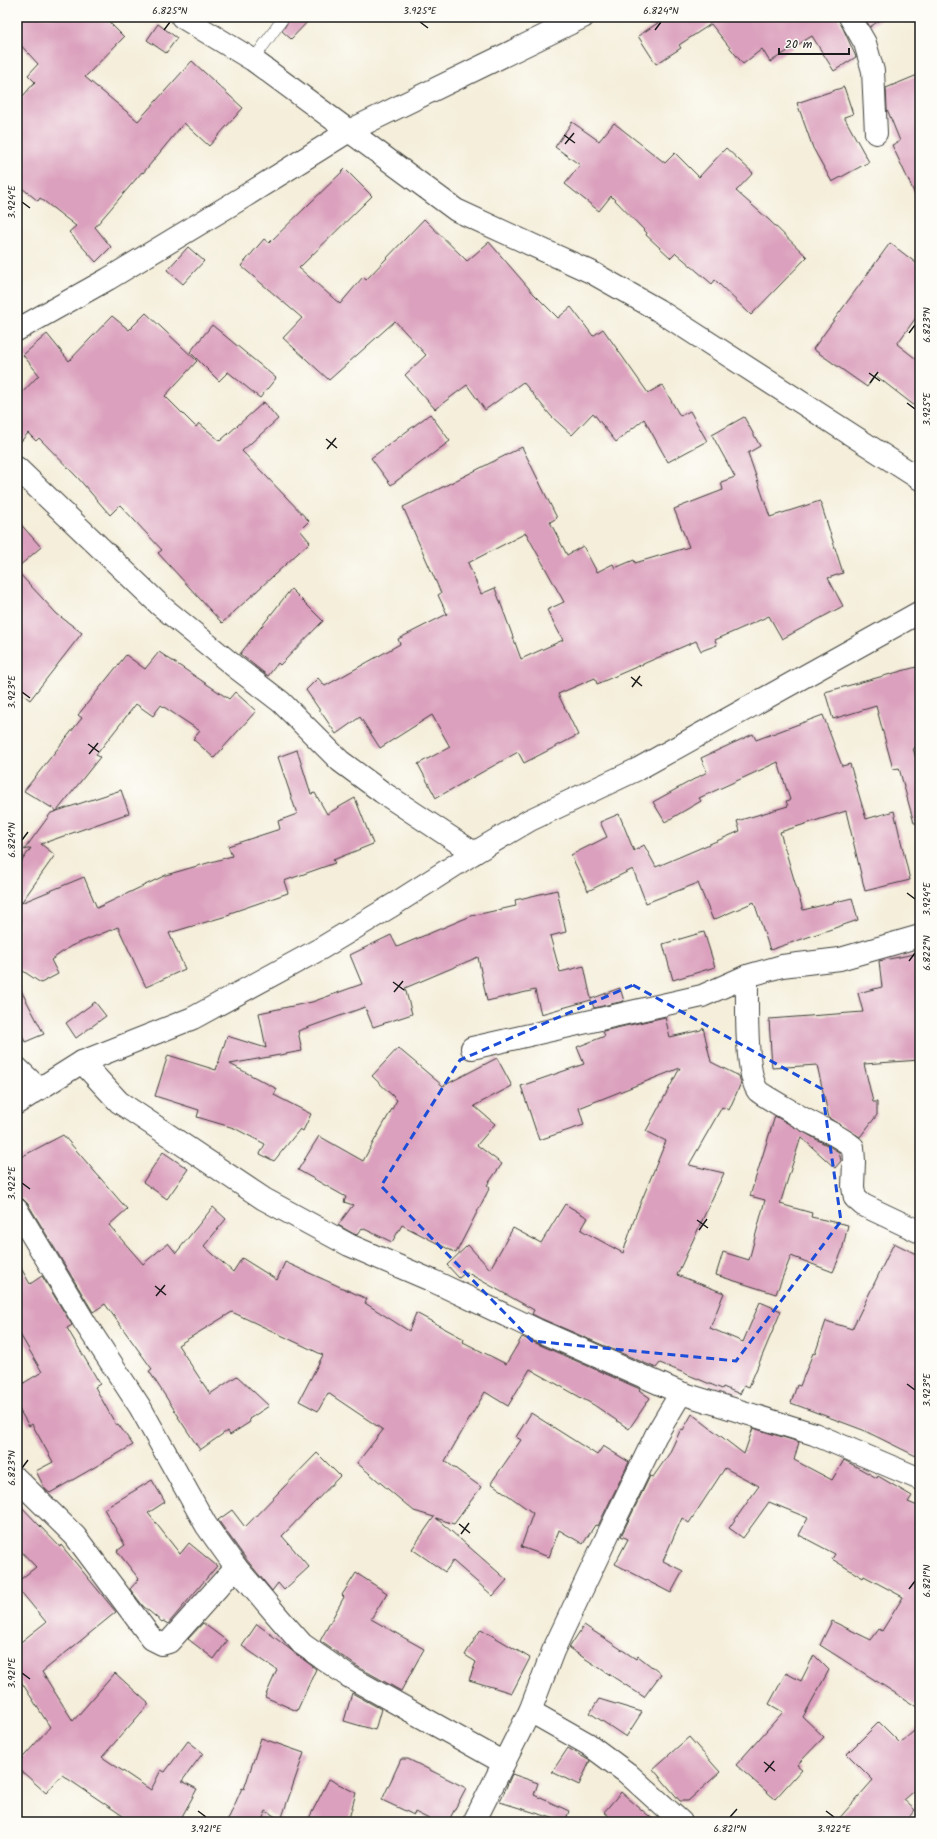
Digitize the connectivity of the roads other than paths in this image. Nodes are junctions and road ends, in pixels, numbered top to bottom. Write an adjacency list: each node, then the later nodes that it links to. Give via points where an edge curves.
1 (182, 17): 5 (street)
2 (284, 17): 5 (lane)
3 (583, 17): 6 (street)
4 (850, 17): 7 (street, via 865,43 873,71)
5 (253, 60): 6 (street)
6 (350, 131): 8 (street, via 122,271); 10 (street, via 456,210 591,272 658,310)
7 (876, 133)
8 (17, 330)
9 (17, 468): 12 (street, via 161,606 282,702 340,760 382,792)
10 (920, 479)
11 (920, 612): 12 (street, via 638,770 530,820)
12 (474, 853): 16 (street, via 320,949 193,1018)
13 (920, 936): 14 (street, via 840,959 782,966)
14 (747, 976): 15 (street, via 702,996); 21 (street, via 749,1053 753,1079 758,1091 853,1147 855,1198 863,1205)
15 (472, 1048)
16 (82, 1062): 18 (street); 22 (street, via 119,1102 264,1199 349,1245)
17 (17, 1068): 18 (street)
18 (38, 1088): 19 (street)
19 (17, 1103)
20 (17, 1210): 25 (street, via 140,1407 206,1525)
21 (920, 1232)
22 (681, 1393): 24 (street, via 814,1434); 26 (street, via 656,1435 612,1526 553,1651)
23 (17, 1479): 25 (street, via 74,1536 152,1639 162,1644 169,1642)
24 (920, 1479)
25 (236, 1567): 27 (street, via 302,1644 348,1676)
26 (530, 1711): 27 (street); 29 (street, via 588,1744 627,1773)
27 (504, 1763): 28 (street)
28 (474, 1822)
29 (681, 1822)

